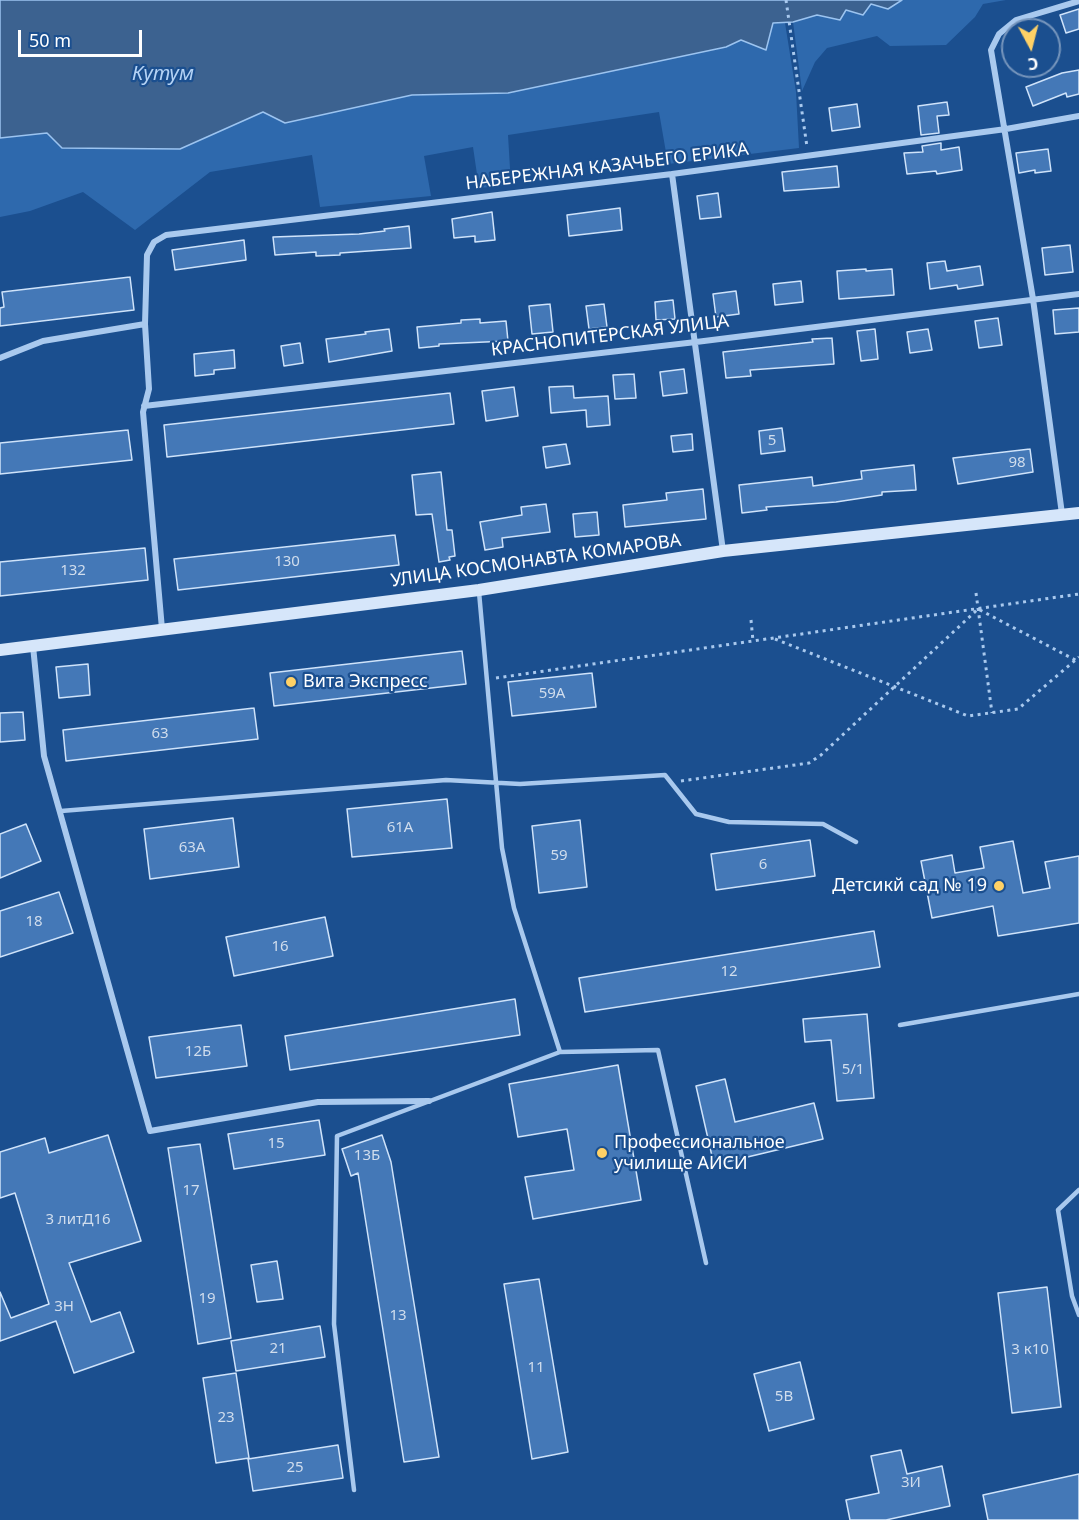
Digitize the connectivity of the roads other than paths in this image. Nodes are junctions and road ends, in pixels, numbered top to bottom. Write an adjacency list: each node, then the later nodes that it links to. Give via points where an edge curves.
1 (1079, 1): 3 (street, via 1016,20 999,34 992,50)
2 (1079, 117): 3 (street, НАБЕРЕЖНАЯ КАЗАЧЬЕГО ЕРИКА)
3 (1006, 129): 4 (street, НАБЕРЕЖНАЯ КАЗАЧЬЕГО ЕРИКА); 6 (street)
4 (672, 174): 7 (street, НАБЕРЕЖНАЯ КАЗАЧЬЕГО ЕРИКА, via 166,235 154,242 147,255); 8 (street)
5 (1079, 294): 6 (street, КРАСНОПИТЕРСКАЯ УЛИЦА)
6 (1033, 299): 8 (street, КРАСНОПИТЕРСКАЯ УЛИЦА); 12 (street)
7 (145, 324): 9 (street, via 43,341); 10 (street, via 149,389)
8 (696, 342): 10 (street, КРАСНОПИТЕРСКАЯ УЛИЦА); 13 (street)
9 (0, 358)
10 (144, 406): 15 (street)
11 (1079, 513): 12 (main road, УЛИЦА КОСМОНАВТА КОМАРОВА)
12 (1062, 516): 13 (main road, УЛИЦА КОСМОНАВТА КОМАРОВА)
13 (723, 551): 14 (main road, УЛИЦА КОСМОНАВТА КОМАРОВА)
14 (479, 590): 15 (main road, УЛИЦА КОСМОНАВТА КОМАРОВА); 18 (lane)
15 (162, 629): 16 (main road, УЛИЦА КОСМОНАВТА КОМАРОВА)
16 (33, 646): 17 (main road, УЛИЦА КОСМОНАВТА КОМАРОВА); 19 (street, via 44,756)
17 (0, 650)
18 (496, 782): 19 (lane, via 446,780); 20 (lane, via 665,775 696,814 729,822 823,824); 23 (lane, via 502,848 514,908)
19 (61, 811): 24 (street, via 150,1131 318,1102)
20 (856, 842)
21 (1079, 994): 22 (lane)
22 (900, 1024)
23 (560, 1052): 24 (lane); 26 (lane, via 658,1050)
24 (429, 1101): 28 (lane, via 337,1136 334,1324)
25 (1079, 1190): 27 (lane, via 1058,1210 1072,1296)
26 (706, 1263)
27 (1079, 1315)
28 (354, 1490)

